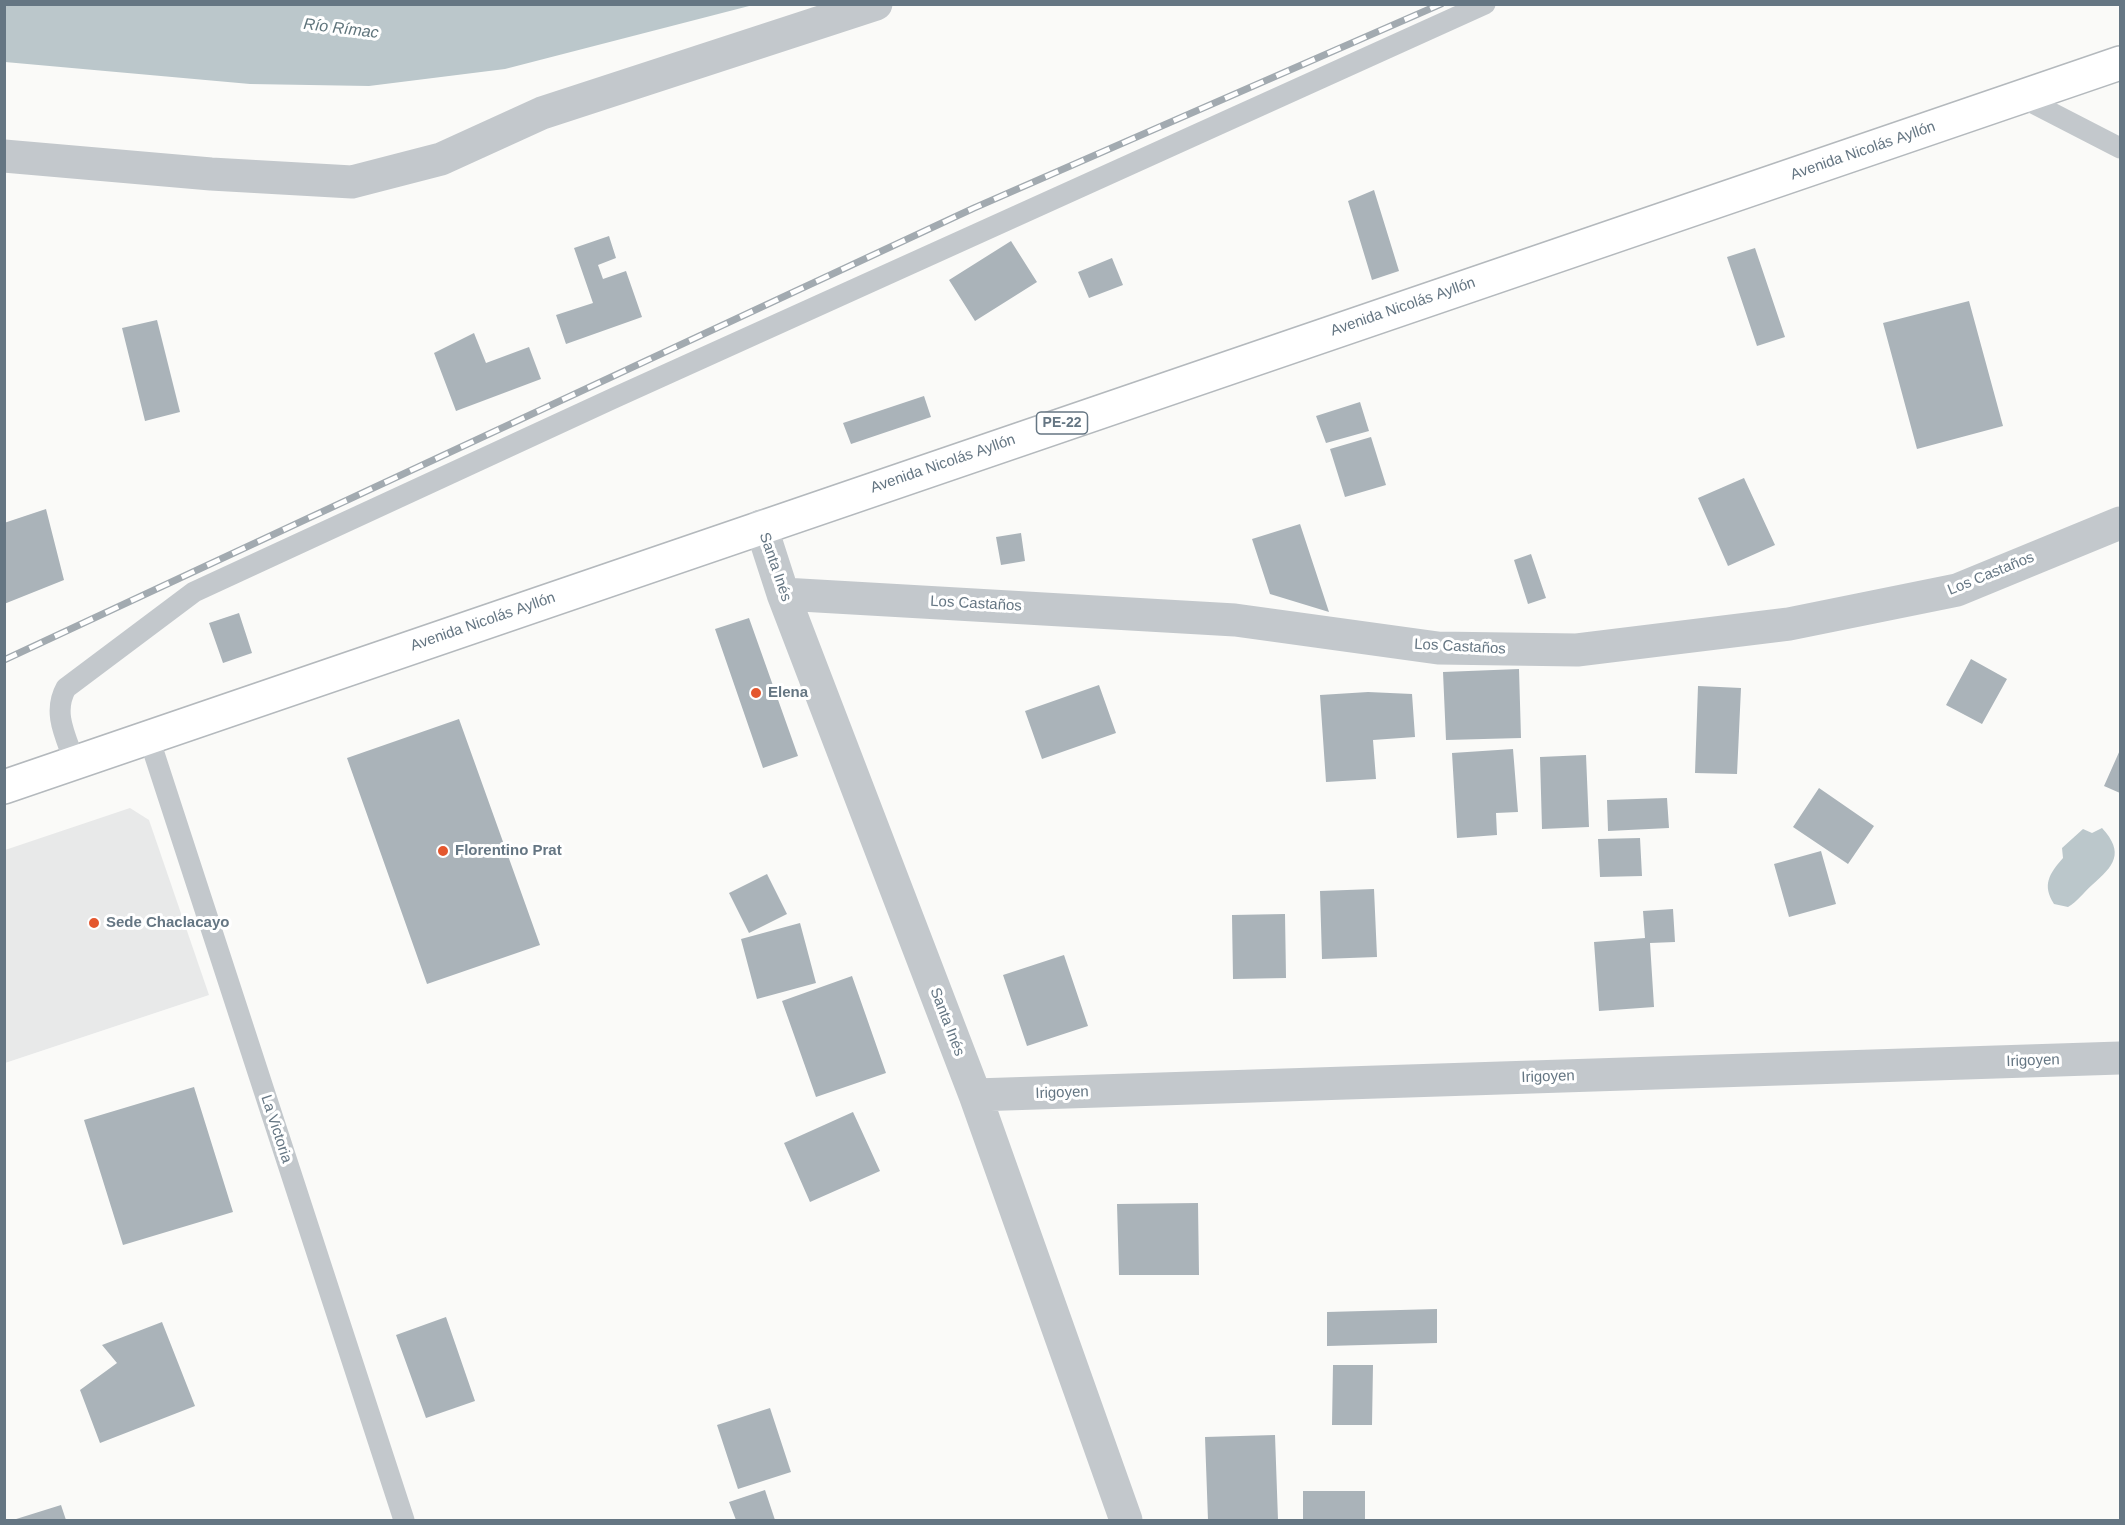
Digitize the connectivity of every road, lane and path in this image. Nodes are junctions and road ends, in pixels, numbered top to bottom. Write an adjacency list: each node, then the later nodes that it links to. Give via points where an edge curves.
1 (876, 4): 6 (street, via 542,113 441,159 352,182)
2 (1485, 4): 11 (lane, via 194,592 66,688 59,716)
3 (2121, 63): 4 (highway, Avenida Nicolás Ayllón / PE-22)
4 (2021, 97): 5 (lane); 8 (highway, Avenida Nicolás Ayllón / PE-22)
5 (2121, 148)
6 (4, 156)
7 (2121, 523): 9 (street, Los Castaños, via 1956,590 1789,624 1577,650 1438,648 1235,620)
8 (761, 526): 9 (street, Santa Inés); 10 (highway, Avenida Nicolás Ayllón / PE-22)
9 (783, 594): 14 (street, Santa Inés)
10 (149, 738): 11 (highway, Avenida Nicolás Ayllón / PE-22); 15 (lane, La Victoria)
11 (75, 763): 12 (highway, Avenida Nicolás Ayllón / PE-22)
12 (4, 787)
13 (2121, 1058): 14 (street, Irigoyen)
14 (975, 1095): 16 (street, Santa Inés)
15 (404, 1521)
16 (1126, 1521)

